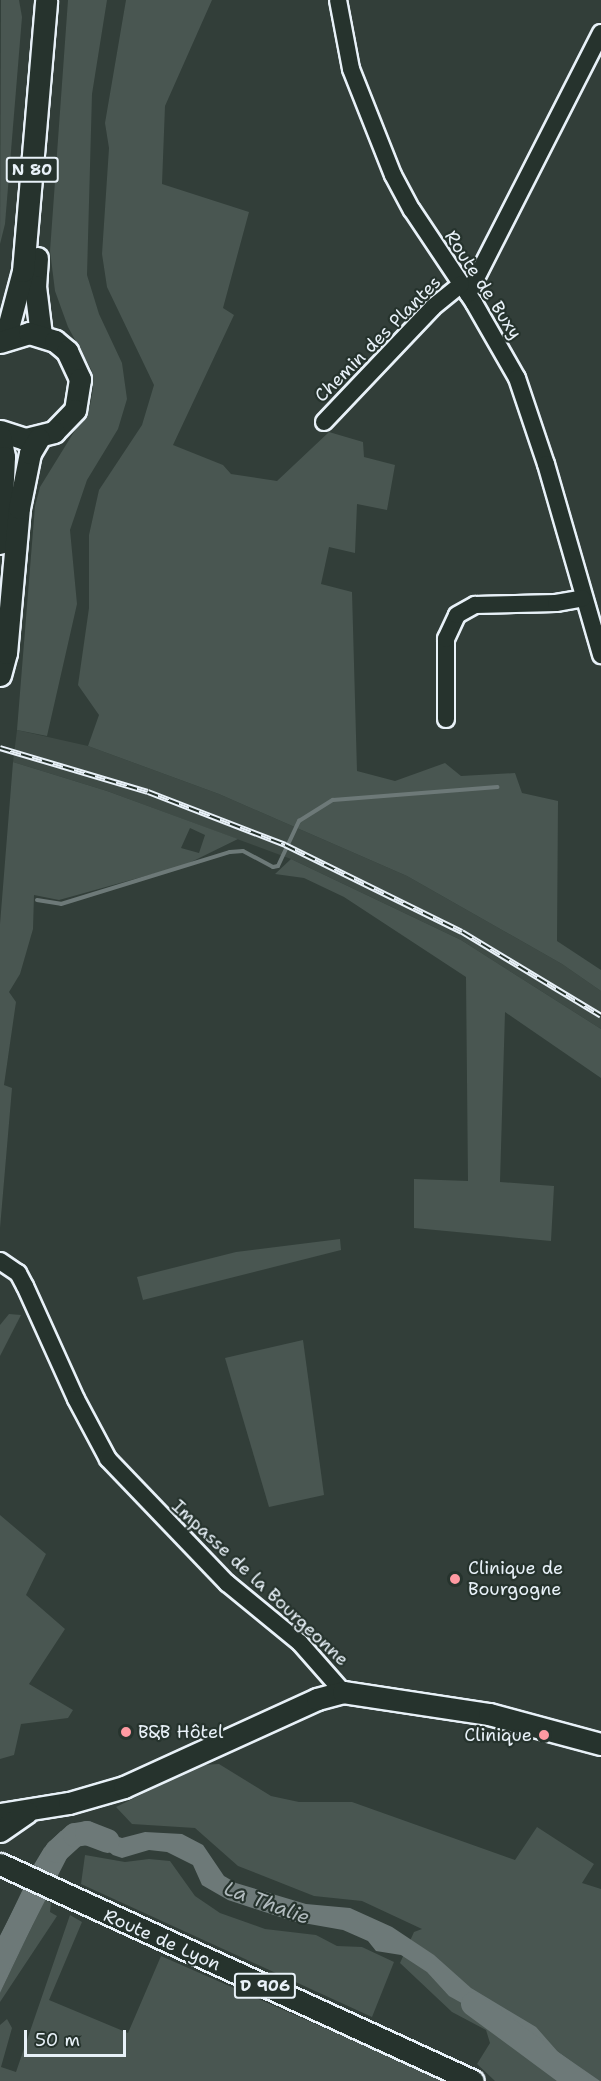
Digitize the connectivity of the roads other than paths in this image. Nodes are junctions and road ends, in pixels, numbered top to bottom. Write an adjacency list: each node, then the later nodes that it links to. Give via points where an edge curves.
1 (46, 0): 7 (main road, N 80, via 24,271)
2 (56, 0): 6 (main road, N 80, via 35,286)
3 (338, 0): 5 (street, Route de Buxy, via 351,69 376,135 412,210)
4 (601, 33): 5 (street)
5 (465, 289): 8 (street, Chemin des Plantes, via 433,307); 12 (street, Route de Buxy, via 503,351 531,416)
6 (41, 335): 7 (main road); 10 (main road, via 67,351 80,379 75,410 66,423)
7 (2, 340)
8 (324, 422)
9 (0, 433): 10 (main road); 11 (main road, via 4,457)
10 (39, 438): 14 (main road, via 30,453 19,508 6,653)
11 (0, 543)
12 (583, 598): 13 (street, Route de Buxy); 15 (street, via 556,603 476,605 457,615 446,639)
13 (601, 655)
14 (0, 675)
15 (446, 719)
16 (0, 1261): 17 (street, Impasse de la Bourgeonne, via 18,1274 26,1286 76,1399 108,1459 227,1583 300,1642)
17 (343, 1692): 18 (main road, via 489,1714); 19 (main road, via 317,1699 124,1787)
18 (601, 1744)
19 (32, 1808): 20 (main road); 21 (main road)
20 (0, 1814)
21 (0, 1830)
22 (8, 1870): 23 (main road, Route de Lyon / D 906)
23 (474, 2081)

